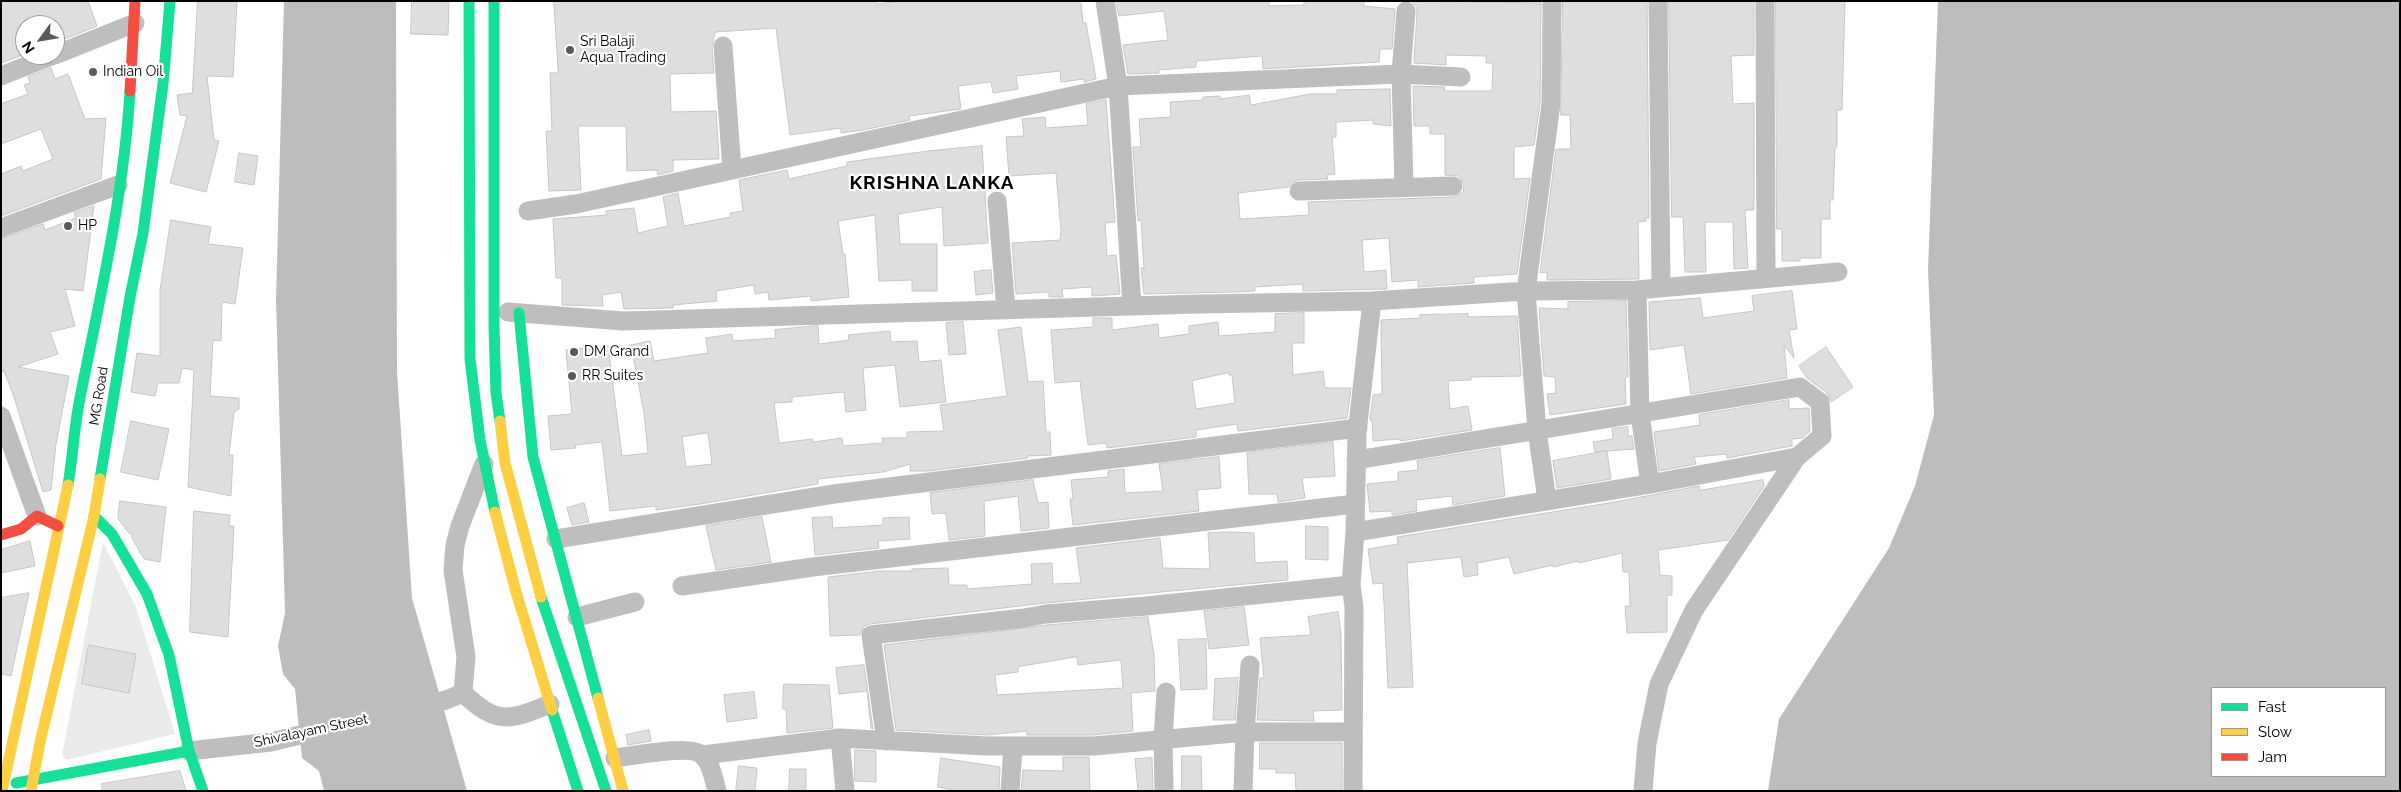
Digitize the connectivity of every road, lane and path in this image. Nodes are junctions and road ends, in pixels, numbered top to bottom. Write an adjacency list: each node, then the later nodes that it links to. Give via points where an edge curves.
1 (136, 1): 10 (main road, MG Road)
2 (170, 1): 48 (main road, MG Road, via 144,232 130,297)
3 (469, 1): 33 (main road)
4 (494, 1): 35 (main road)
5 (1105, 1): 17 (street)
6 (1552, 1): 30 (street, via 1550,104)
7 (1658, 1): 28 (street)
8 (1765, 1): 27 (street)
9 (1406, 11): 14 (street)
10 (135, 23): 12 (street); 19 (main road, MG Road, via 128,129)
11 (723, 46): 18 (street)
12 (65, 51)
13 (29, 65): 15 (street)
14 (1401, 74): 16 (street); 17 (street); 21 (street)
15 (1, 76)
16 (1461, 77)
17 (1118, 86): 18 (street); 32 (street)
18 (732, 170): 24 (street, via 576,204)
19 (118, 185): 25 (street); 49 (main road, MG Road, via 104,281)
20 (1453, 186): 21 (street)
21 (1404, 187): 22 (street)
22 (1299, 191)
23 (996, 200): 34 (street)
24 (528, 211)
25 (1, 228)
26 (1838, 272): 27 (street)
27 (1766, 278): 28 (street)
28 (1661, 287): 29 (street)
29 (1638, 290): 30 (street); 37 (street)
30 (1526, 291): 31 (street); 40 (street)
31 (1372, 301): 32 (street); 39 (street)
32 (1132, 306): 34 (street)
33 (470, 308): 35 (street); 43 (main road, via 472,387)
34 (1006, 310): 36 (street, via 623,321)
35 (494, 311): 36 (street); 74 (main road, via 496,393 506,463 540,591)
36 (519, 313): 52 (main road, via 533,457)
37 (1640, 414): 40 (street); 41 (street, via 1800,388 1820,402 1822,436); 44 (street)
38 (1, 416): 47 (street)
39 (1358, 428): 42 (street); 52 (street, via 834,494)
40 (1537, 431): 42 (street); 45 (street)
41 (1797, 457): 44 (street); 82 (street, via 1694,610 1659,684 1647,743)
42 (1356, 460): 46 (street)
43 (484, 464): 59 (street, via 455,545 454,570 466,657); 60 (main road, via 502,544)
44 (1650, 484): 45 (street)
45 (1547, 500): 50 (street)
46 (1355, 504): 50 (street); 54 (street, via 813,567)
47 (37, 516): 49 (main road); 51 (main road, via 21,529)
48 (94, 516): 67 (main road, via 112,534 147,594 169,655); 70 (main road, MG Road)
49 (58, 526): 71 (main road, MG Road)
50 (1355, 532): 53 (street)
51 (1, 536)
52 (556, 540): 56 (main road)
53 (1351, 584): 62 (street, via 1354,607); 64 (street, via 871,635)
54 (682, 586)
55 (635, 602): 56 (street)
56 (577, 617): 69 (main road)
57 (1250, 664): 61 (street)
58 (1166, 692): 65 (street)
59 (464, 693): 60 (street, via 479,707 500,718 520,716); 67 (street, Shivalayam Street, via 271,742)
60 (550, 704): 73 (main road)
61 (1245, 732): 62 (street); 65 (street); 80 (street)
62 (1353, 732): 81 (street)
63 (840, 738): 64 (street); 68 (street); 77 (street)
64 (886, 740): 66 (street)
65 (1163, 740): 66 (street, via 1094,746); 79 (street)
66 (1013, 746): 78 (street)
67 (189, 751): 70 (main road, Shivalayam Street); 72 (main road)
68 (703, 755): 69 (street, via 691,749); 76 (street)
69 (614, 758): 75 (main road)
70 (31, 785): 71 (main road, Shivalayam Street)
71 (2, 788)
72 (203, 791)
73 (578, 791)
74 (606, 791)
75 (623, 791)
76 (717, 791)
77 (845, 791)
78 (1010, 791)
79 (1164, 791)
80 (1243, 791)
81 (1353, 791)
82 (1642, 791)

